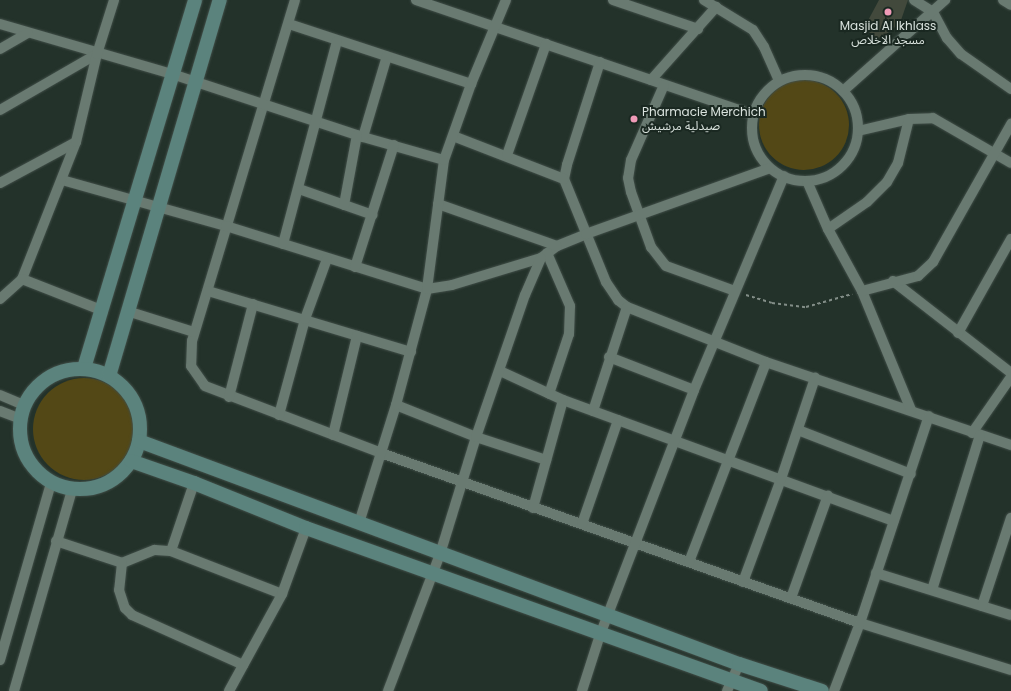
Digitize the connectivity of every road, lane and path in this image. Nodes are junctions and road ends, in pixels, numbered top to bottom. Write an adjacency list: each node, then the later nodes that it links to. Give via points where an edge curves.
1 (114, 0): 23 (street)
2 (195, 0): 26 (street)
3 (220, 0): 29 (street)
4 (295, 0): 16 (street)
5 (416, 0): 17 (street)
6 (506, 0): 17 (street)
7 (613, 0): 18 (street)
8 (704, 0): 13 (street)
9 (914, 0): 14 (street)
10 (945, 0): 14 (street)
11 (1003, 0): 12 (street)
12 (1011, 5)
13 (716, 7): 18 (street); 28 (street, via 753,30 764,46)
14 (933, 12): 32 (street, via 947,38 961,54); 33 (street)
15 (0, 24): 19 (street)
16 (289, 24): 20 (street); 34 (street)
17 (494, 27): 21 (street); 30 (street)
18 (698, 28): 27 (street)
19 (28, 33): 22 (street); 23 (street)
20 (337, 41): 24 (street); 38 (street)
21 (546, 44): 25 (street); 46 (street)
22 (0, 49)
23 (97, 54): 26 (street); 35 (street); 43 (street)
24 (387, 56): 30 (street); 41 (street)
25 (600, 62): 27 (street); 51 (street)
26 (172, 74): 29 (street); 56 (street)
27 (651, 80): 31 (street)
28 (779, 82): 33 (street, via 801,75 824,78); 36 (street, via 766,91)
29 (195, 83): 34 (street); 59 (street)
30 (471, 84): 42 (street)
31 (664, 85): 36 (street); 61 (street, via 631,160 628,178)
32 (1011, 88)
33 (843, 91): 40 (street, via 854,110)
34 (262, 103): 38 (street); 62 (street)
35 (0, 110)
36 (753, 115): 49 (street, via 752,135 756,150)
37 (909, 119): 40 (street); 45 (street, via 933,118); 63 (street, via 898,163 887,182 867,202)
38 (317, 121): 41 (street); 55 (street)
39 (1011, 124): 45 (street)
40 (858, 131): 53 (street, via 855,146 847,160 836,171 822,178)
41 (360, 136): 44 (street); 58 (street)
42 (453, 136): 46 (street); 47 (street)
43 (76, 142): 52 (street); 54 (street)
44 (394, 145): 47 (street); 60 (street)
45 (994, 152): 48 (street); 72 (street, via 933,262 918,276)
46 (507, 155): 51 (street)
47 (444, 160): 57 (street)
48 (1011, 163)
49 (770, 168): 50 (street); 61 (street)
50 (784, 176): 53 (street); 75 (street)
51 (564, 179): 64 (street)
52 (62, 180): 56 (street); 71 (street)
53 (807, 181): 63 (street)
54 (0, 183)
55 (299, 189): 58 (street); 66 (street)
56 (135, 200): 59 (street); 80 (street)
57 (438, 204): 67 (street); 73 (street)
58 (344, 205): 60 (street)
59 (159, 206): 62 (street); 81 (street)
60 (374, 215): 70 (street)
61 (639, 215): 64 (street); 75 (street, via 651,247 666,266)
62 (226, 226): 66 (street); 74 (street)
63 (828, 229): 76 (street)
64 (586, 234): 67 (street); 79 (street, via 612,292)
65 (1011, 239): 84 (street)
66 (284, 244): 69 (street)
67 (556, 246): 68 (street)
68 (544, 256): 73 (street, via 452,285); 91 (street, via 525,295); 97 (street, via 570,306 569,334)
69 (327, 258): 70 (street); 82 (street)
70 (355, 267): 73 (street)
71 (22, 279): 77 (street); 80 (street)
72 (893, 281): 76 (street); 84 (street)
73 (427, 289): 87 (street)
74 (208, 290): 78 (street); 83 (street)
75 (735, 291): 76 (path, via 772,303 806,307); 86 (street)
76 (862, 291): 103 (street)
77 (0, 298)
78 (252, 304): 82 (street); 99 (street)
79 (627, 307): 86 (street); 88 (street)
80 (101, 310): 90 (street)
81 (127, 311): 83 (street); 93 (street)
82 (305, 319): 85 (street); 106 (street)
83 (194, 332): 99 (street, via 190,359 195,375 205,386)
84 (958, 333): 92 (street)
85 (357, 336): 87 (street); 112 (street)
86 (714, 340): 89 (street); 96 (street)
87 (411, 352): 102 (street)
88 (609, 357): 96 (street); 105 (street)
89 (766, 362): 95 (street); 118 (street)
90 (84, 368): 93 (street); 101 (street, via 66,370 51,376 38,386)
91 (500, 371): 97 (street); 113 (street)
92 (1011, 374)
93 (109, 376): 114 (street, via 121,385 134,404 140,426)
94 (1011, 377): 111 (street)
95 (815, 378): 103 (street); 110 (street)
96 (694, 390): 115 (street)
97 (549, 394): 100 (street)
98 (0, 395): 101 (street)
99 (230, 397): 106 (street)
100 (563, 400): 105 (street); 119 (street)
101 (24, 405): 108 (street)
102 (396, 405): 113 (street); 117 (street)
103 (911, 410): 107 (street)
104 (0, 411): 108 (street)
105 (593, 411): 109 (street)
106 (279, 415): 112 (street)
107 (929, 416): 111 (street); 121 (street)
108 (21, 419): 124 (street, via 22,446 32,466)
109 (618, 420): 115 (street); 132 (street)
110 (798, 430): 121 (street); 122 (street)
111 (976, 434): 116 (street); 143 (street)
112 (333, 435): 117 (street)
113 (476, 437): 119 (street); 123 (street)
114 (139, 441): 120 (street); 131 (street)
115 (675, 441): 118 (street); 135 (street)
116 (1011, 445)
117 (381, 453): 123 (street); 131 (street)
118 (727, 459): 122 (street); 139 (street)
119 (546, 460): 128 (street)
120 (131, 461): 125 (street); 126 (street, via 116,477 97,487)
121 (910, 474): 130 (street)
122 (781, 479): 127 (street); 142 (street)
123 (463, 482): 128 (street); 137 (street)
124 (51, 483): 126 (street); 151 (street)
125 (194, 483): 133 (street); 136 (street)
126 (72, 490): 134 (street)
127 (828, 495): 130 (street); 145 (street)
128 (533, 508): 132 (street)
129 (1011, 518): 146 (street)
130 (894, 522): 141 (street)
131 (359, 523): 137 (street)
132 (582, 524): 135 (street)
133 (306, 528): 140 (street); 144 (street)
134 (56, 541): 138 (street); 156 (street)
135 (636, 542): 139 (street); 147 (street)
136 (171, 552): 138 (street, via 155,550); 144 (street)
137 (440, 554): 140 (street); 147 (street)
138 (122, 562): 153 (street, via 119,590 125,608 132,615)
139 (689, 562): 142 (street)
140 (433, 573): 150 (street); 158 (street)
141 (876, 573): 143 (street); 149 (street)
142 (742, 582): 145 (street)
143 (932, 590): 146 (street)
144 (282, 594): 153 (street)
145 (791, 598): 149 (street)
146 (982, 606): 148 (street)
147 (608, 615): 150 (street); 152 (street)
148 (1011, 615)
149 (860, 623): 154 (street); 162 (street)
150 (600, 635): 155 (street); 159 (street)
151 (0, 660)
152 (739, 664): 155 (street); 161 (street)
153 (243, 665): 157 (street)
154 (1011, 670)
155 (729, 686): 160 (street)
156 (14, 691)
157 (228, 691)
158 (388, 691)
159 (582, 691)
160 (761, 691)
161 (822, 691)
162 (834, 691)

